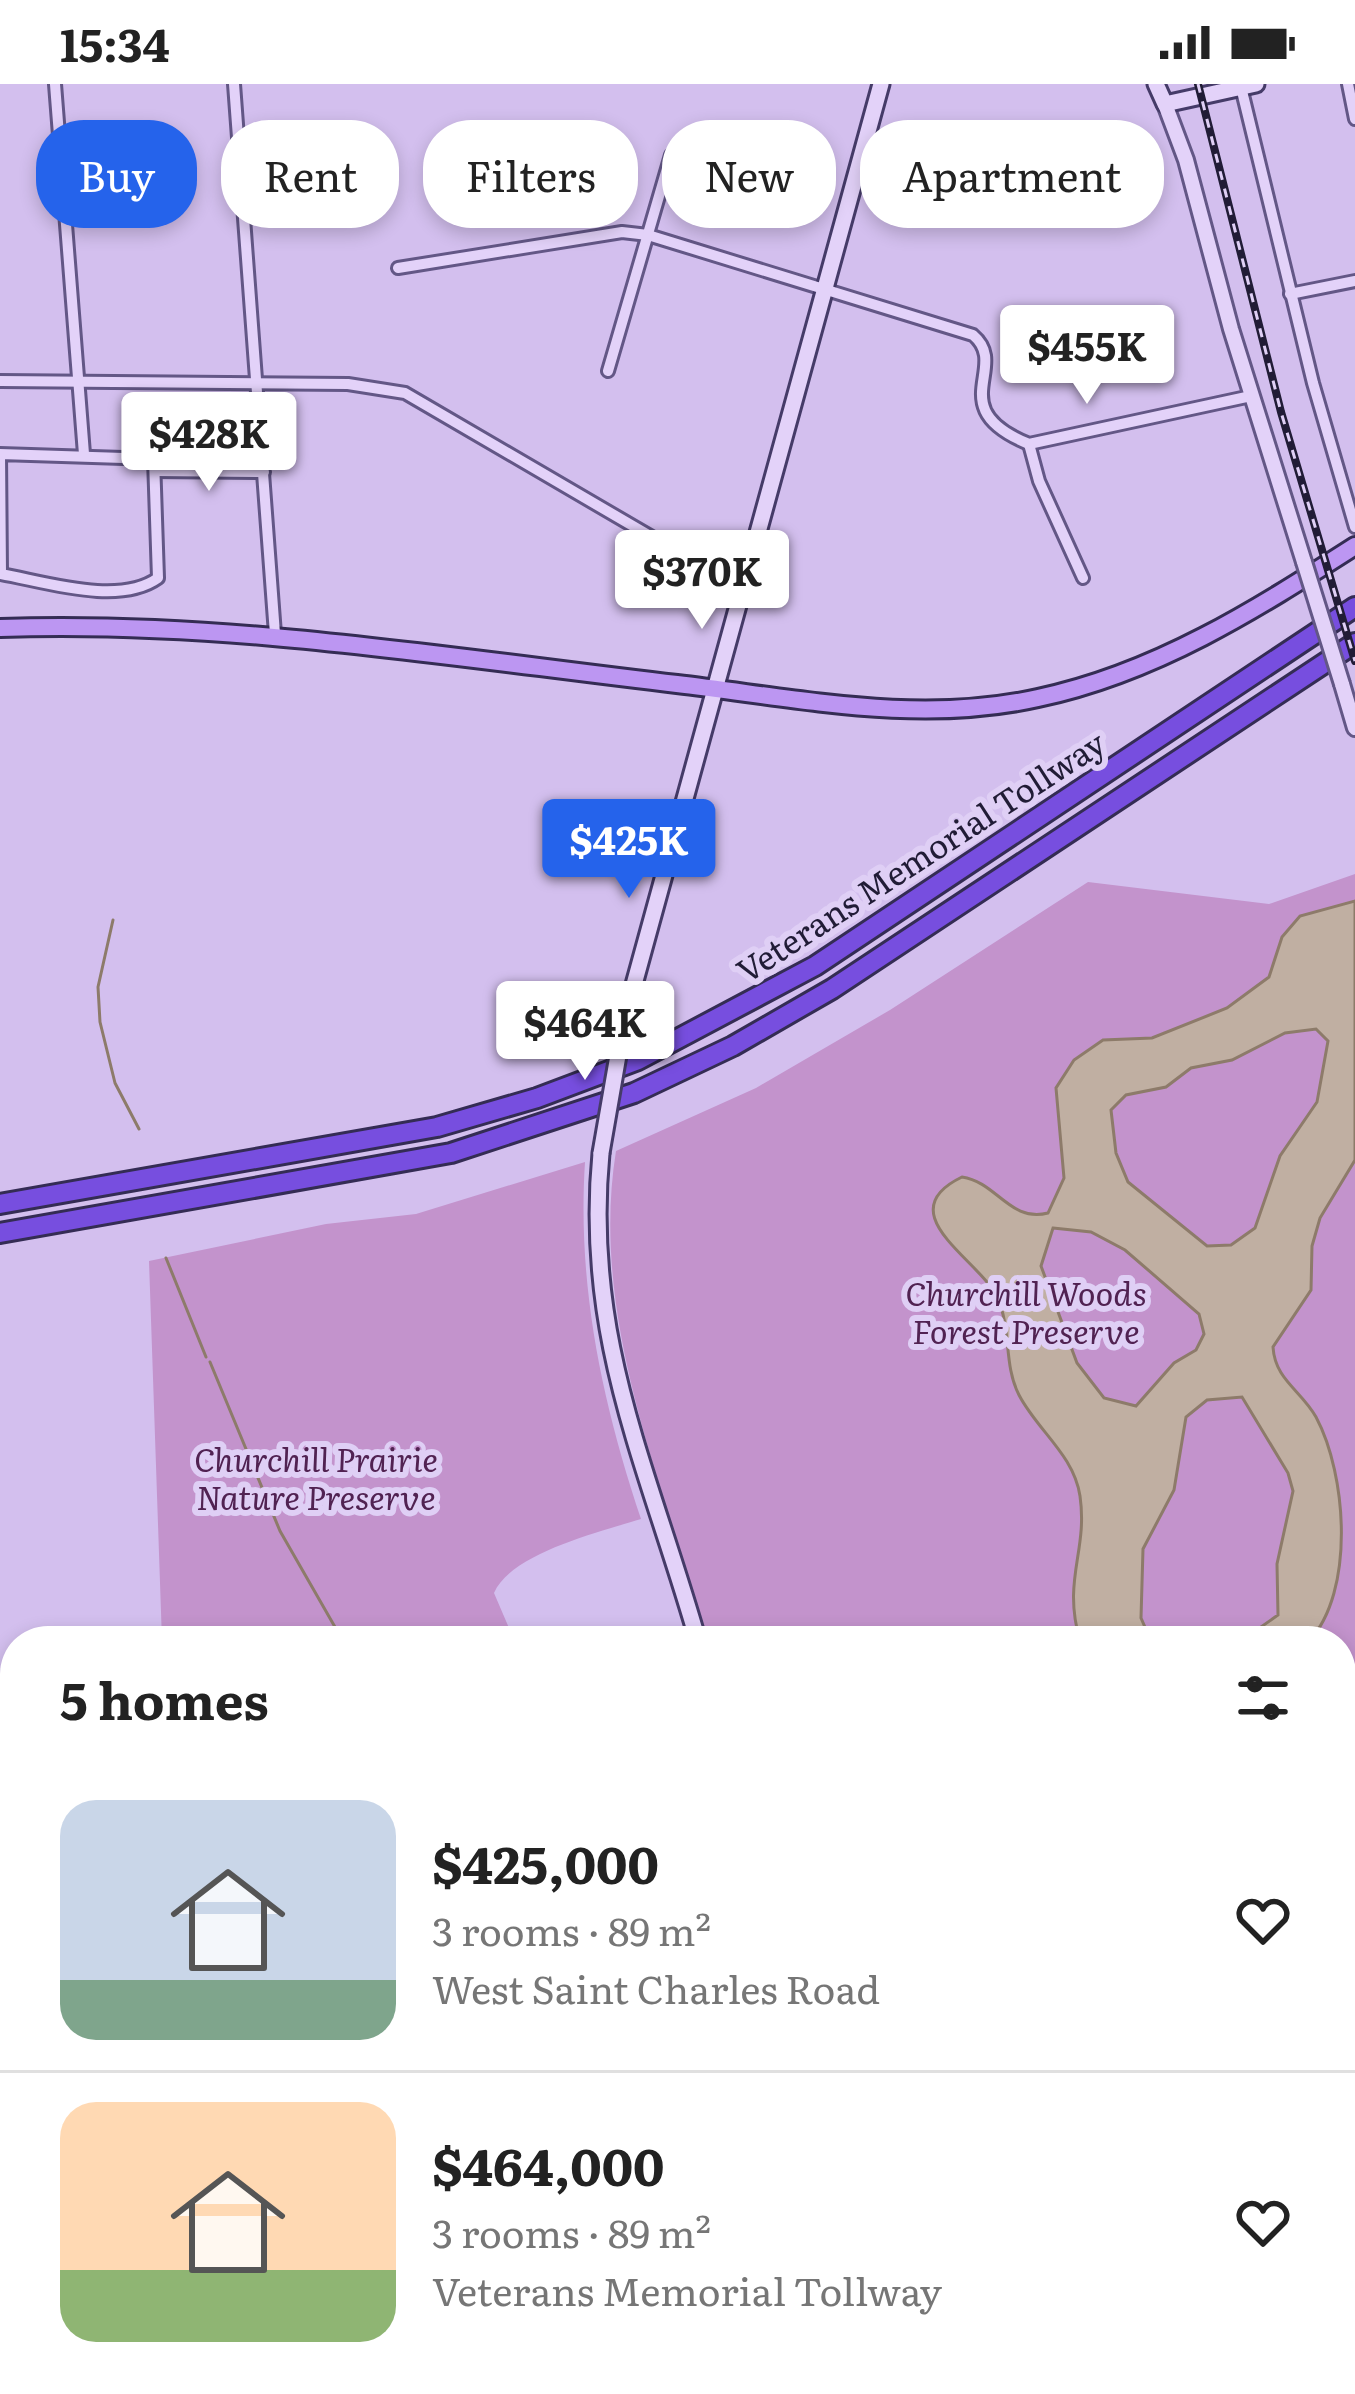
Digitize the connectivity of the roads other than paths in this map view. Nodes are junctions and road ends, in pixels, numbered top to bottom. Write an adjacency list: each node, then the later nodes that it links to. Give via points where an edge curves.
1 (55, 84): 17 (street)
2 (234, 84): 18 (street)
3 (881, 84): 13 (main road)
4 (1156, 84): 7 (main road)
5 (1348, 84): 8 (street)
6 (1248, 86): 7 (main road); 14 (street)
7 (1165, 104): 19 (street)
8 (1355, 119)
9 (662, 186): 10 (street)
10 (648, 235): 11 (street, via 622,232); 13 (street); 15 (street)
11 (398, 268)
12 (1355, 281): 14 (street)
13 (822, 289): 20 (street, via 973,335 986,356 980,395 987,415); 27 (main road)
14 (1290, 294): 24 (street)
15 (608, 371)
16 (0, 381): 17 (street)
17 (80, 381): 18 (street); 21 (street)
18 (258, 384): 23 (street); 27 (street, via 367,385 417,397)
19 (1251, 396): 20 (street); 33 (street, bridge)
20 (1030, 444): 26 (street)
21 (84, 454): 22 (street, via 154,459); 22 (street, via 0,454 1,574 142,589 158,578)
22 (155, 471): 23 (street)
23 (264, 472): 30 (street)
24 (1355, 527)
25 (1355, 546): 32 (main road, via 1172,653 1038,698 920,712)
26 (1083, 578)
27 (741, 589): 32 (main road)
28 (1355, 608): 34 (highway, Veterans Memorial Tollway, via 814,966 638,1060 437,1127)
29 (3, 628): 30 (main road)
30 (275, 634): 32 (main road)
31 (1355, 643): 35 (highway, Veterans Memorial Tollway, via 832,989 634,1093 451,1153)
32 (712, 688): 36 (main road, bridge, via 624,1021 601,1153 599,1263 614,1376)
33 (1355, 728)
34 (0, 1204)
35 (0, 1233)
36 (693, 1626)

